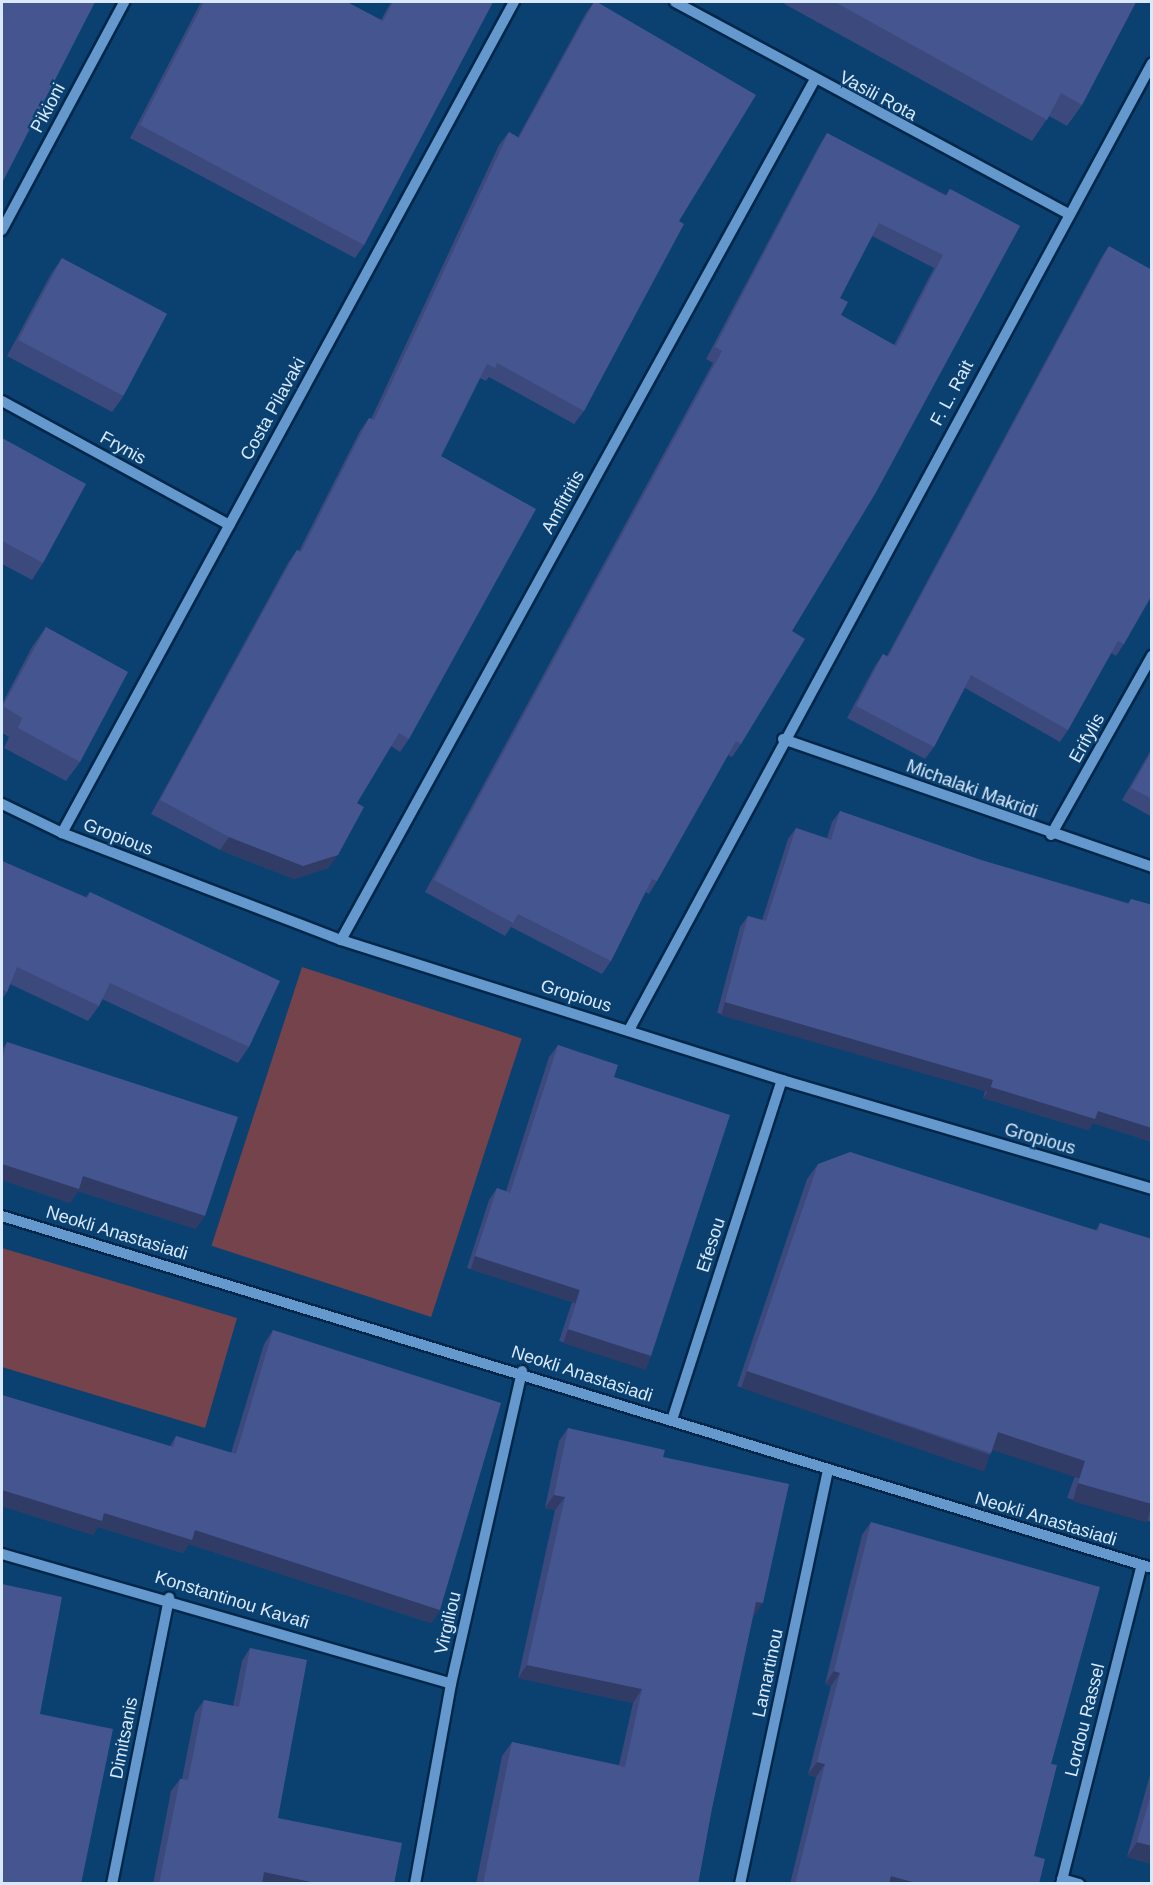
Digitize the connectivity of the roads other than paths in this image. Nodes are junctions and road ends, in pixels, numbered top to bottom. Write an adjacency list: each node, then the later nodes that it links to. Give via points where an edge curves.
1 (124, 2): 7 (street, Pikioni)
2 (514, 2): 9 (street, Costa Pilavaki)
3 (675, 2): 5 (street, Vasili Rota)
4 (1152, 63): 6 (street, F. L. Rait)
5 (814, 81): 6 (street, Vasili Rota); 16 (street, Amfitritis)
6 (1068, 214): 11 (street, F. L. Rait)
7 (2, 230)
8 (2, 401): 9 (street, Frynis)
9 (229, 525): 13 (street, Costa Pilavaki)
10 (1152, 656): 14 (street, Erifylis)
11 (783, 739): 14 (street, Michalaki Makridi); 17 (street, F. L. Rait)
12 (2, 804): 13 (street, Gropious)
13 (62, 833): 16 (street, Gropious)
14 (1052, 836): 15 (street, Michalaki Makridi)
15 (1152, 867)
16 (341, 940): 17 (street, Gropious)
17 (629, 1030): 18 (street, Gropious)
18 (782, 1080): 19 (street, Gropious); 22 (street, Efesou)
19 (1152, 1189)
20 (2, 1216): 21 (street, Neokli Anastasiadi)
21 (522, 1371): 22 (street, Neokli Anastasiadi); 27 (street, Virgiliou)
22 (672, 1420): 23 (street, Neokli Anastasiadi)
23 (828, 1470): 25 (street, Neokli Anastasiadi); 31 (street, Lamartinou)
24 (2, 1554): 26 (street, Konstantinou Kavafi)
25 (1147, 1566): 28 (street, Lordou Rassel)
26 (169, 1598): 27 (street, Konstantinou Kavafi); 29 (street, Dimitsanis)
27 (451, 1684): 30 (street, Virgiliou)
28 (1061, 1881): 32 (street)
29 (112, 1884)
30 (415, 1884)
31 (740, 1884)
32 (1079, 1884)

